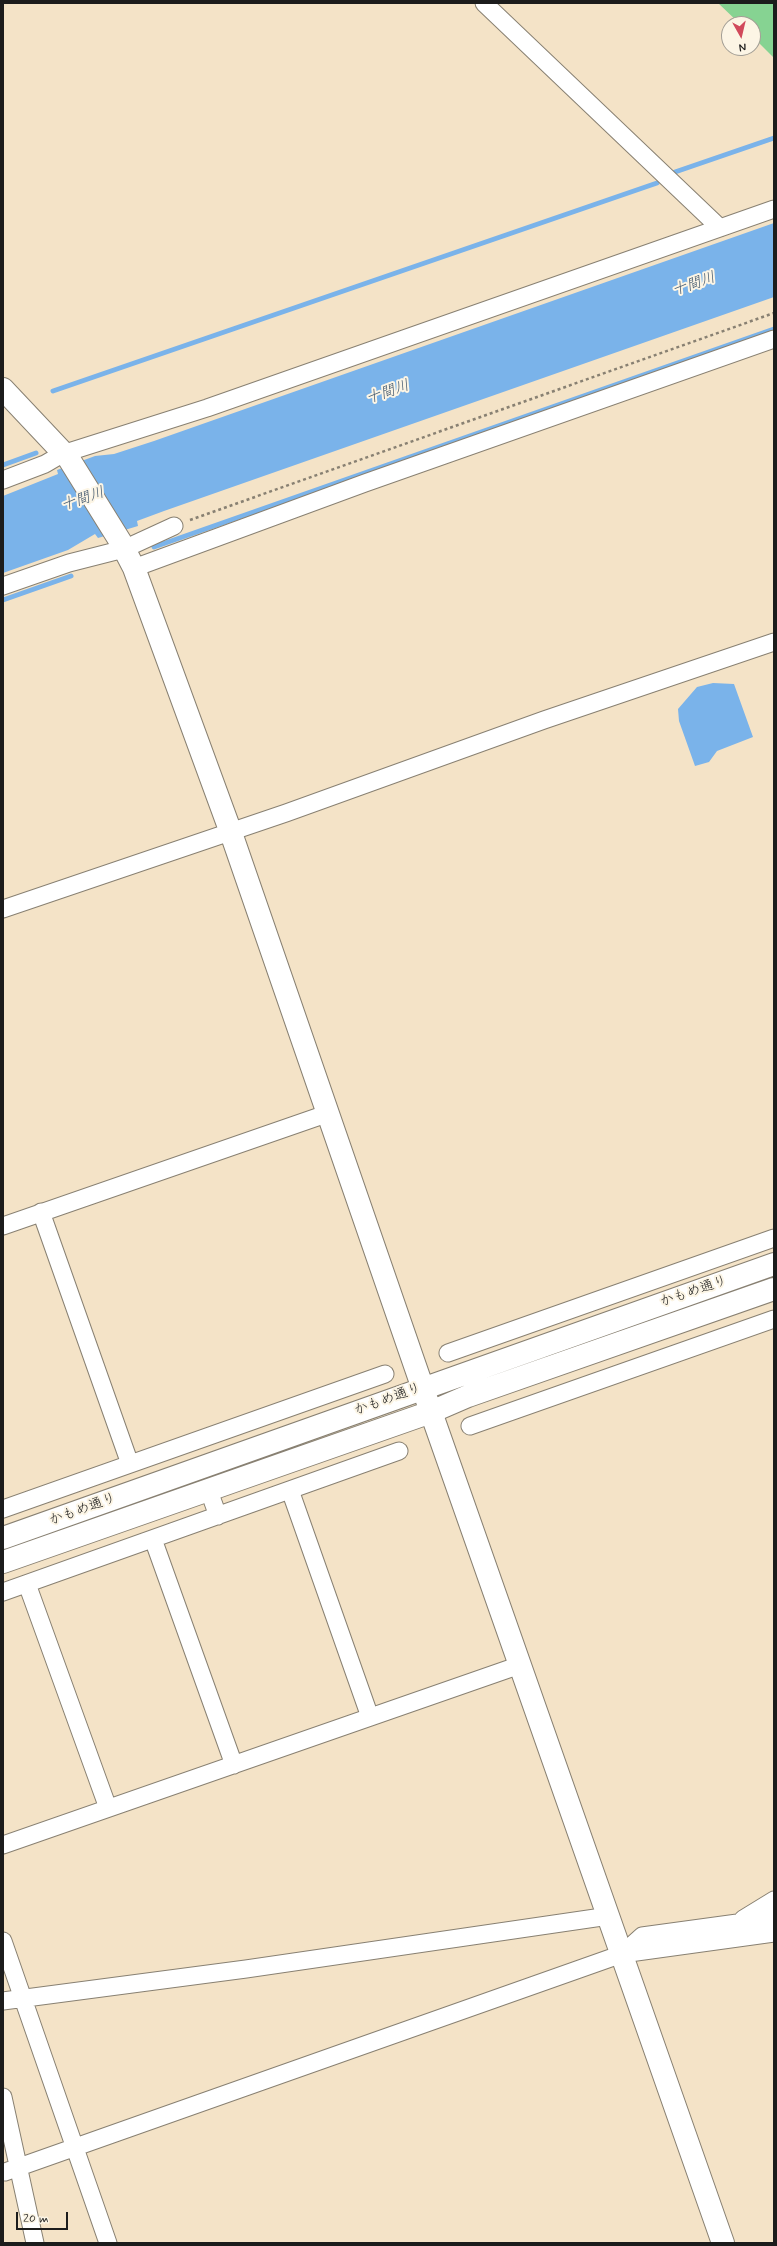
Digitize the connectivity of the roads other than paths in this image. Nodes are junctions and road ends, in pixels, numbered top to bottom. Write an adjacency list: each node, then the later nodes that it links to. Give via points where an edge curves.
1 (484, 3): 3 (street)
2 (774, 209): 3 (street)
3 (720, 228): 6 (street)
4 (774, 339): 10 (street, via 365,482)
5 (3, 390): 6 (street)
6 (66, 456): 7 (street); 9 (street)
7 (3, 480)
8 (174, 526): 9 (street)
9 (122, 545): 10 (street); 11 (street)
10 (134, 568): 13 (street)
11 (3, 586)
12 (774, 642): 13 (street, via 544,720 286,813)
13 (230, 830): 14 (street); 15 (street)
14 (3, 909)
15 (329, 1113): 16 (street); 24 (street)
16 (40, 1212): 17 (street); 29 (street)
17 (3, 1226)
18 (774, 1238): 22 (street)
19 (774, 1264): 24 (street, かもめ通り)
20 (774, 1289): 25 (street, かもめ通り, via 468,1396)
21 (774, 1319): 26 (street)
22 (448, 1354)
23 (385, 1374): 27 (street)
24 (423, 1388): 25 (street); 30 (street, かもめ通り)
25 (431, 1412): 31 (street, かもめ通り); 40 (street)
26 (470, 1426)
27 (194, 1442): 29 (street); 30 (street)
28 (399, 1452): 32 (street)
29 (130, 1464): 33 (street)
30 (203, 1467): 35 (street, かもめ通り)
31 (209, 1490): 34 (street); 37 (street, かもめ通り)
32 (290, 1490): 34 (street); 41 (street)
33 (3, 1509)
34 (218, 1516): 36 (street)
35 (3, 1538)
36 (153, 1539): 38 (street); 42 (street)
37 (3, 1562)
38 (27, 1584): 39 (street); 43 (street)
39 (3, 1592)
40 (520, 1665): 41 (street); 46 (street)
41 (370, 1717): 42 (street)
42 (234, 1765): 43 (street)
43 (108, 1808): 44 (street)
44 (3, 1845)
45 (774, 1900): 48 (street)
46 (609, 1916): 51 (street); 52 (street)
47 (774, 1918): 48 (street)
48 (736, 1924): 51 (street, via 642,1936)
49 (774, 1933): 51 (street)
50 (3, 1940): 52 (street)
51 (622, 1954): 55 (street); 59 (street)
52 (22, 1999): 53 (street); 55 (street)
53 (3, 2001)
54 (3, 2098): 56 (street)
55 (70, 2149): 56 (street); 58 (street)
56 (12, 2170): 57 (street)
57 (35, 2243)
58 (108, 2243)
59 (724, 2243)

